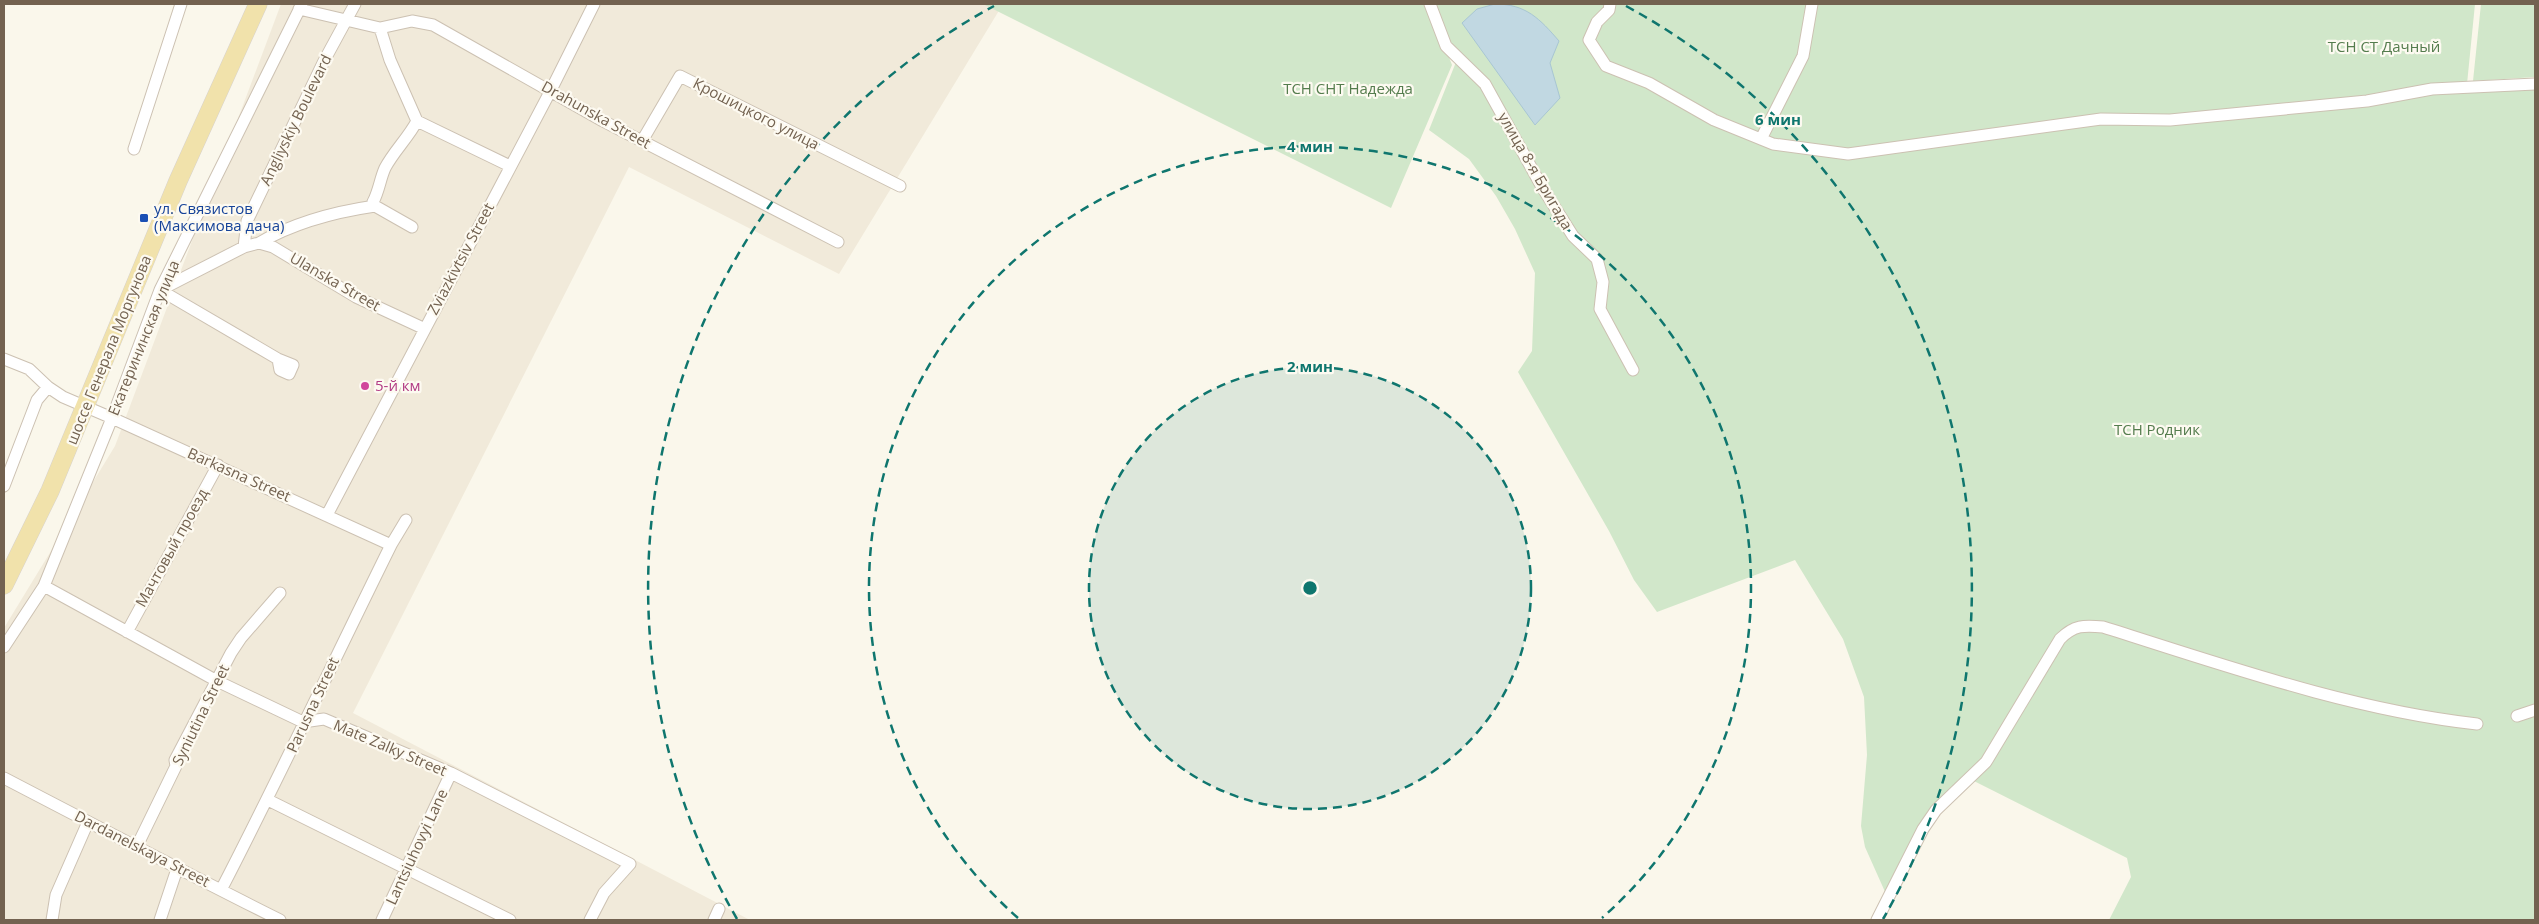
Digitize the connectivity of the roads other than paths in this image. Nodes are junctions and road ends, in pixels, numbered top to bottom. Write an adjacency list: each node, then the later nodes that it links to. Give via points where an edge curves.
1 (181, 4): 16 (street)
2 (258, 4): 30 (main road, шоссе Генерала Моргунова, via 178,182)
3 (355, 4): 9 (street, Angliyskiy Boulevard)
4 (594, 4): 12 (street, Zviazkivtsiv Street)
5 (1430, 4): 28 (street, улица 8-я Бригада, via 1446,46 1484,84 1573,236 1597,259 1603,282 1600,308)
6 (1610, 4): 14 (street, via 1589,40 1606,66 1649,84 1714,120)
7 (1812, 4): 14 (street, via 1803,56)
8 (300, 7): 9 (street, Drahunska Street); 24 (street, Екатерининская улица)
9 (347, 21): 10 (street, Drahunska Street); 23 (street, Angliyskiy Boulevard, via 324,61 247,221)
10 (380, 28): 12 (street, Drahunska Street, via 412,21 433,25); 13 (street, via 390,60)
11 (2535, 84): 14 (street, via 2432,89 2367,101 2170,120 2101,119 1848,154 1773,144)
12 (551, 90): 15 (street, Drahunska Street); 17 (street, Zviazkivtsiv Street)
13 (417, 121): 17 (street); 19 (street, via 410,136 384,170 373,202)
14 (1761, 139)
15 (642, 141): 18 (street, Крошицкого улица, via 680,76); 21 (street, Drahunska Street)
16 (134, 149)
17 (510, 166): 25 (street, Zviazkivtsiv Street)
18 (900, 186)
19 (375, 206): 20 (street); 22 (street, via 328,214)
20 (412, 228)
21 (838, 242)
22 (259, 243): 23 (street); 25 (street, Ulanska Street, via 273,247 356,297)
23 (244, 247): 24 (street)
24 (160, 290): 27 (street); 31 (street, Екатерининская улица)
25 (424, 329): 34 (street, Zviazkivtsiv Street)
26 (4, 359): 29 (street, Barkasna Street, via 30,369)
27 (278, 359)
28 (1633, 370)
29 (48, 387): 30 (street, Barkasna Street); 33 (street, via 37,400)
30 (85, 408): 31 (street, Barkasna Street); 37 (main road, шоссе Генерала Моргунова, via 50,491)
31 (112, 418): 32 (street, Barkasna Street); 38 (street, Екатерининская улица)
32 (218, 465): 34 (street, Barkasna Street); 40 (street, Мачтовый проезд)
33 (4, 486)
34 (327, 514): 36 (street, Barkasna Street)
35 (406, 520): 36 (street, Parusna Street)
36 (391, 545): 45 (street, Parusna Street)
37 (4, 585)
38 (44, 586): 40 (street, Mate Zalky Street); 41 (street, Екатерининская улица)
39 (280, 593): 42 (street, Syniutina Street, via 241,638)
40 (127, 632): 42 (street, Mate Zalky Street)
41 (4, 647)
42 (217, 681): 45 (street, Mate Zalky Street); 51 (street, Syniutina Street)
43 (2535, 710): 44 (street)
44 (2517, 716)
45 (303, 722): 47 (street, Mate Zalky Street, via 324,719); 49 (street, Parusna Street)
46 (2477, 724): 63 (street, via 2433,720 2352,700 2103,627 2082,625 2071,628 2060,639 1986,762 1936,810 1923,829)
47 (451, 773): 53 (street, Lantsiuhovyi Lane); 61 (street, Mate Zalky Street, via 630,864 604,893)
48 (4, 778): 50 (street, Dardanelskaya Street)
49 (268, 800): 53 (street); 54 (street, Parusna Street)
50 (88, 822): 51 (street, Dardanelskaya Street); 56 (street, via 56,895)
51 (137, 846): 52 (street, Dardanelskaya Street)
52 (177, 869): 54 (street, Dardanelskaya Street); 57 (street)
53 (407, 869): 59 (street, Lantsiuhovyi Lane); 60 (street)
54 (221, 890): 58 (street, Dardanelskaya Street)
55 (720, 909): 62 (street)
56 (52, 920)
57 (160, 920)
58 (280, 920)
59 (382, 920)
60 (510, 920)
61 (590, 920)
62 (714, 920)
63 (1877, 920)

